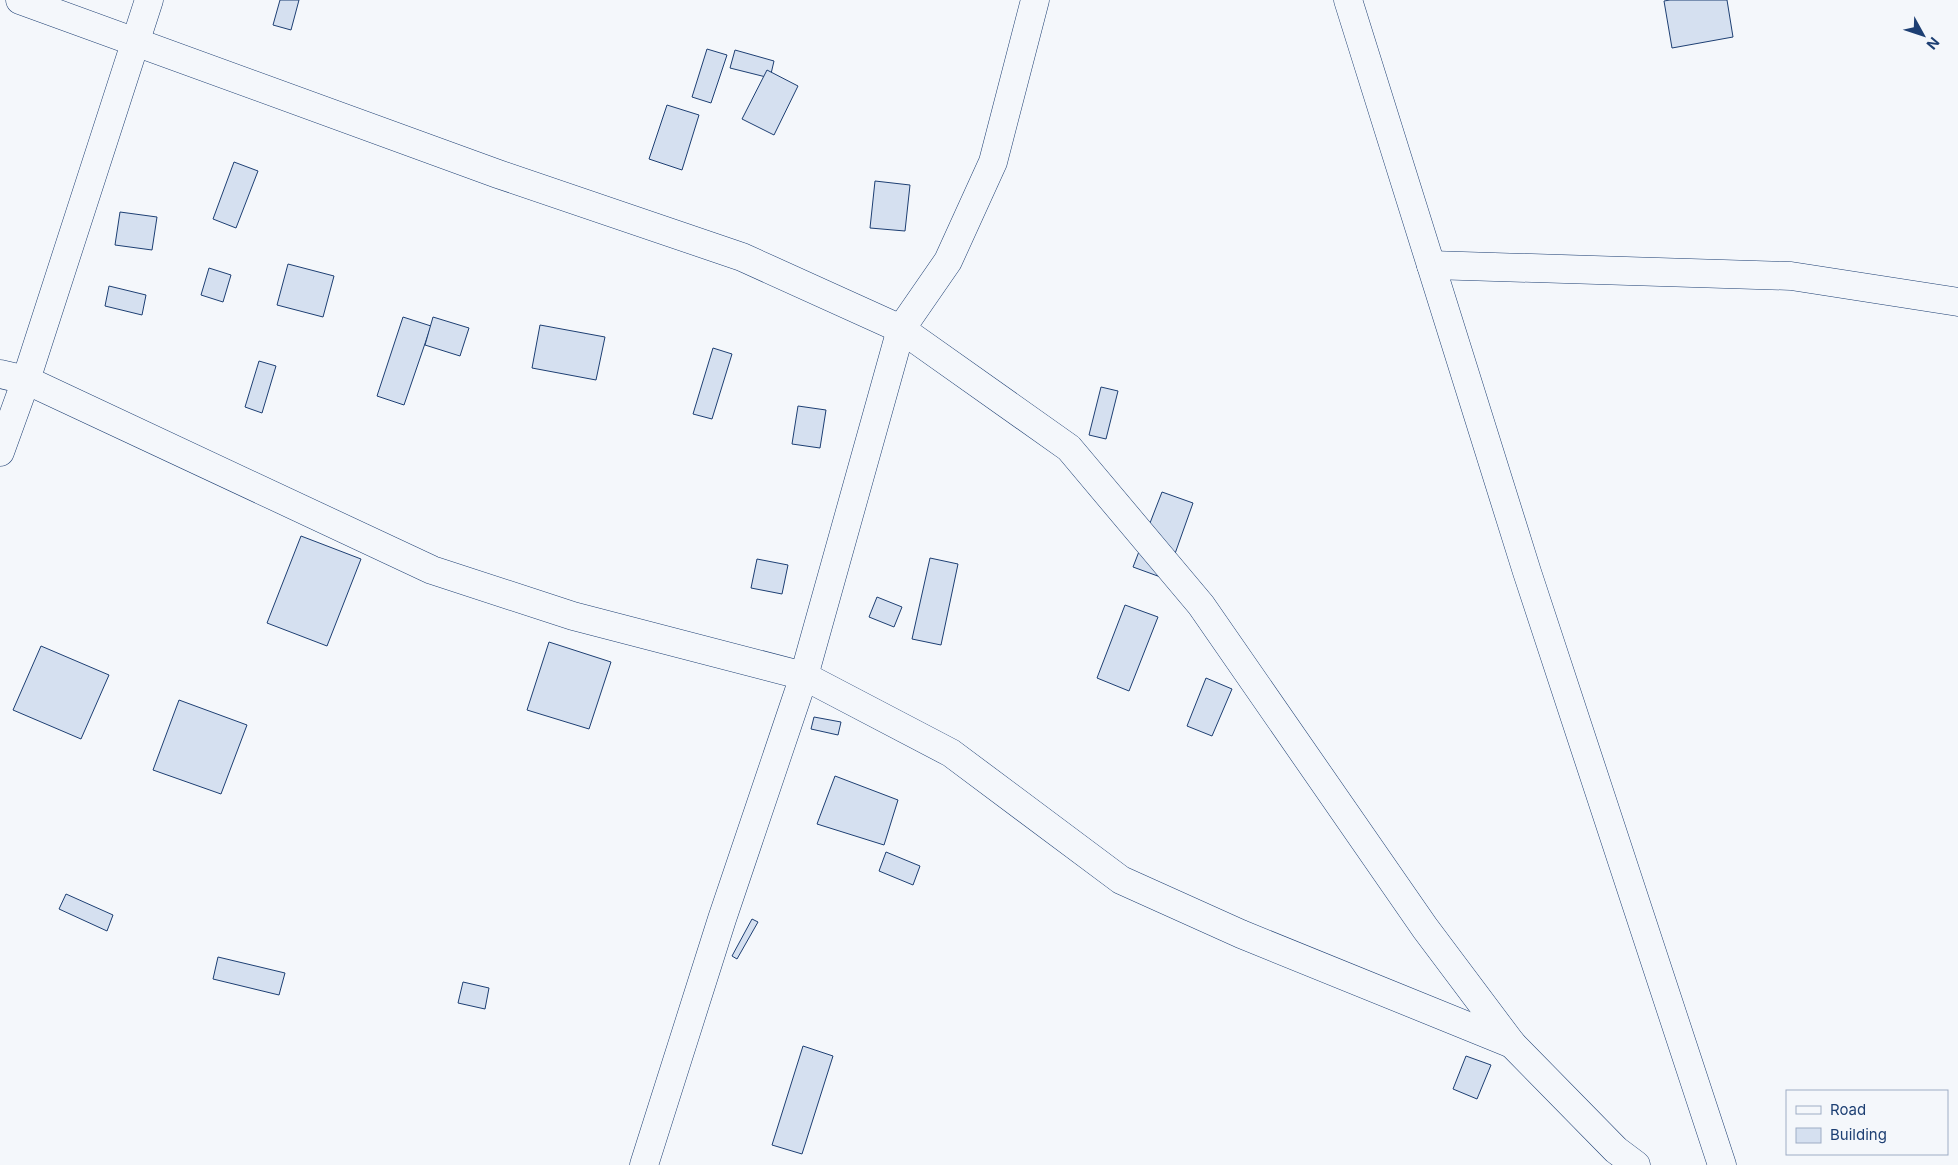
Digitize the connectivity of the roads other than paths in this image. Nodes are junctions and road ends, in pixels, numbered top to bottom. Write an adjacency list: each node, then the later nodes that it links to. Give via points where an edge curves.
1 (20, 0): 5 (main road)
2 (149, 0): 5 (main road)
3 (1035, 0): 8 (main road, via 993,162 948,261)
4 (1348, 0): 6 (main road)
5 (135, 40): 8 (main road, via 498,174 742,257); 9 (main road)
6 (1431, 265): 7 (main road, via 1791,276); 15 (main road, via 1527,572)
7 (1958, 302)
8 (901, 329): 11 (main road); 12 (main road, via 1069,448 1201,605 1425,928)
9 (13, 377): 10 (main road); 11 (main road, via 432,570 572,616)
10 (0, 452)
11 (804, 676): 12 (main road, via 951,753 1121,880 1241,934); 13 (main road)
12 (1512, 1044): 14 (main road, via 1616,1150)
13 (644, 1165)
14 (1636, 1165)
15 (1722, 1165)

